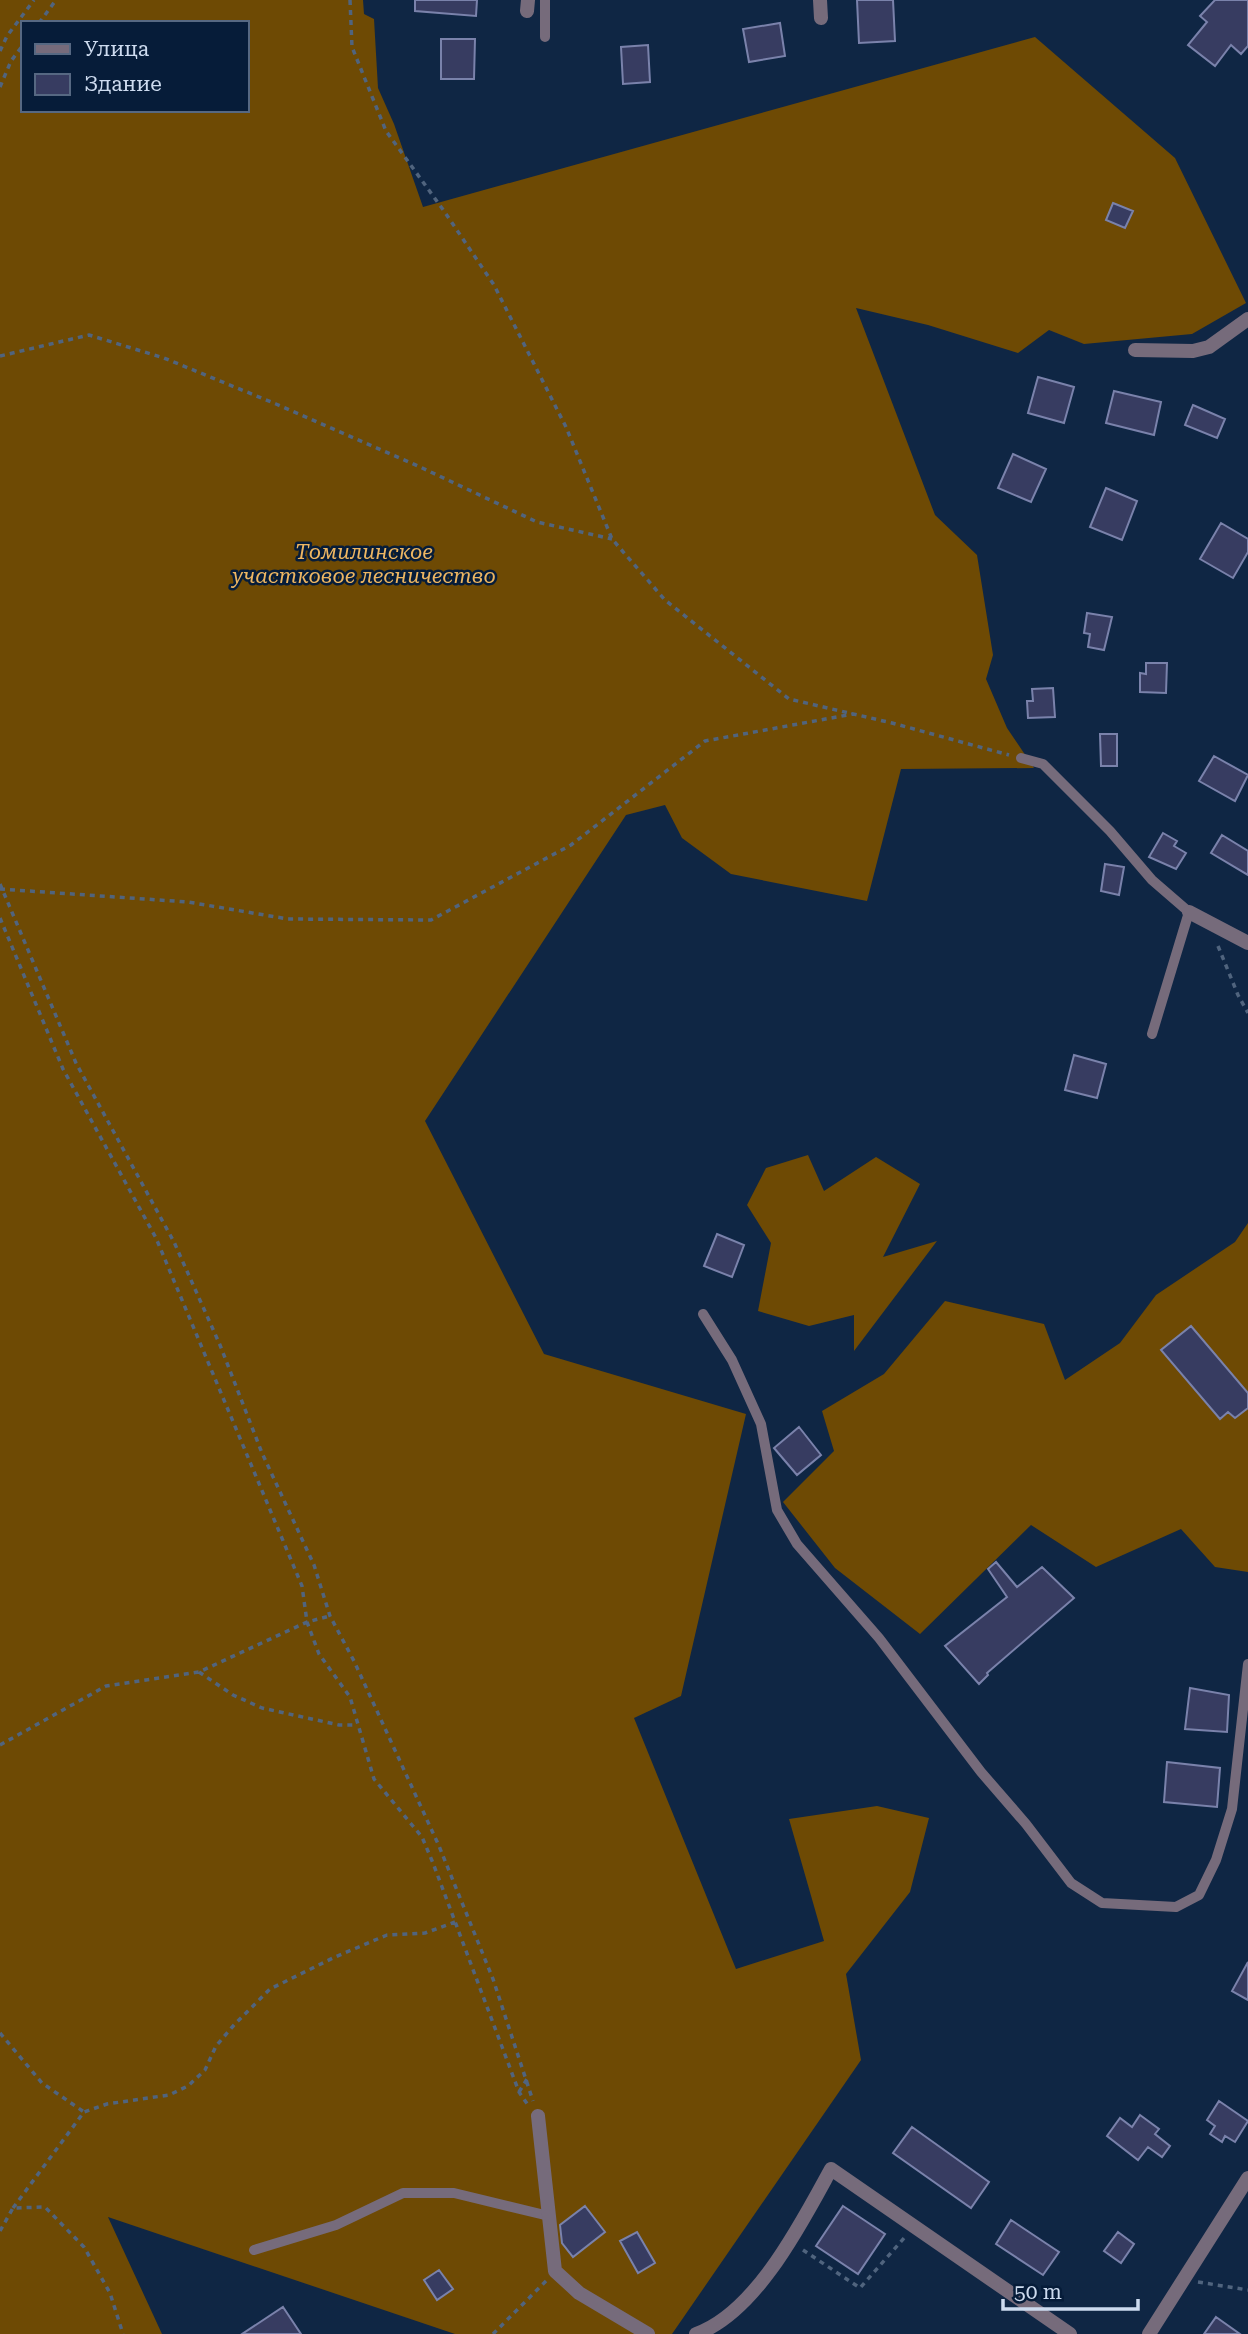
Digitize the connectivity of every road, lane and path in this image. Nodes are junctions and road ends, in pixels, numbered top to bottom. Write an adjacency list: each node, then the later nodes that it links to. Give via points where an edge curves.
1 (34, 0): 10 (path)
2 (55, 0): 7 (path)
3 (350, 0): 15 (path, via 352,47 386,131 494,285 566,427)
4 (545, 0): 8 (lane)
5 (820, 0): 6 (street)
6 (821, 18)
7 (40, 21)
8 (545, 37)
9 (21, 48): 11 (path)
10 (0, 51)
11 (0, 87)
12 (1248, 319): 13 (street, via 1209,347)
13 (1135, 350)
14 (0, 356): 15 (path, via 89,335 164,358 537,522)
15 (612, 539): 16 (path, via 666,600 789,699)
16 (855, 714): 17 (path); 19 (path, via 705,741 571,845 431,920 288,919 188,902)
17 (1021, 758): 20 (lane, via 1042,764 1152,880)
18 (0, 884): 19 (path)
19 (1, 890): 27 (path, via 76,1063 174,1242 314,1565)
20 (1189, 912): 22 (street); 25 (lane)
21 (0, 918): 28 (path, via 63,1069 156,1238 302,1586)
22 (1209, 925): 23 (street); 24 (path)
23 (1248, 943)
24 (1248, 1013)
25 (1152, 1034)
26 (703, 1314): 29 (lane, via 732,1360 761,1424 777,1510 797,1544 878,1638 1071,1883 1102,1903 1176,1907 1199,1895 1232,1809)
27 (330, 1616): 28 (path); 35 (path, via 439,1846 493,1979)
28 (307, 1622): 30 (path); 31 (path, via 319,1654 350,1697)
29 (1248, 1664)
30 (199, 1672): 31 (path, via 262,1708); 32 (path, via 106,1686)
31 (357, 1725): 33 (path, via 374,1779 422,1838)
32 (0, 1745)
33 (455, 1922): 36 (path); 37 (path, via 425,1933 387,1935 270,1989 233,2025 205,2070 188,2086 169,2095)
34 (0, 2034): 37 (path, via 42,2083)
35 (527, 2079): 36 (path); 38 (path)
36 (519, 2092): 38 (path)
37 (84, 2112): 40 (path)
38 (536, 2115): 41 (street)
39 (1248, 2178): 47 (street)
40 (13, 2208): 43 (path); 49 (path, via 45,2207 84,2247 110,2293)
41 (549, 2216): 45 (lane, via 454,2193 403,2193 336,2225); 46 (street)
42 (914, 2226): 44 (path, via 860,2288); 44 (street, via 831,2168); 53 (street)
43 (0, 2231)
44 (789, 2241): 52 (street, via 737,2311)
45 (254, 2250)
46 (555, 2271): 50 (path); 51 (street, via 579,2293)
47 (1183, 2280): 48 (path); 54 (street)
48 (1248, 2290)
49 (123, 2334)
50 (493, 2334)
51 (648, 2334)
52 (696, 2334)
53 (1070, 2334)
54 (1149, 2334)

